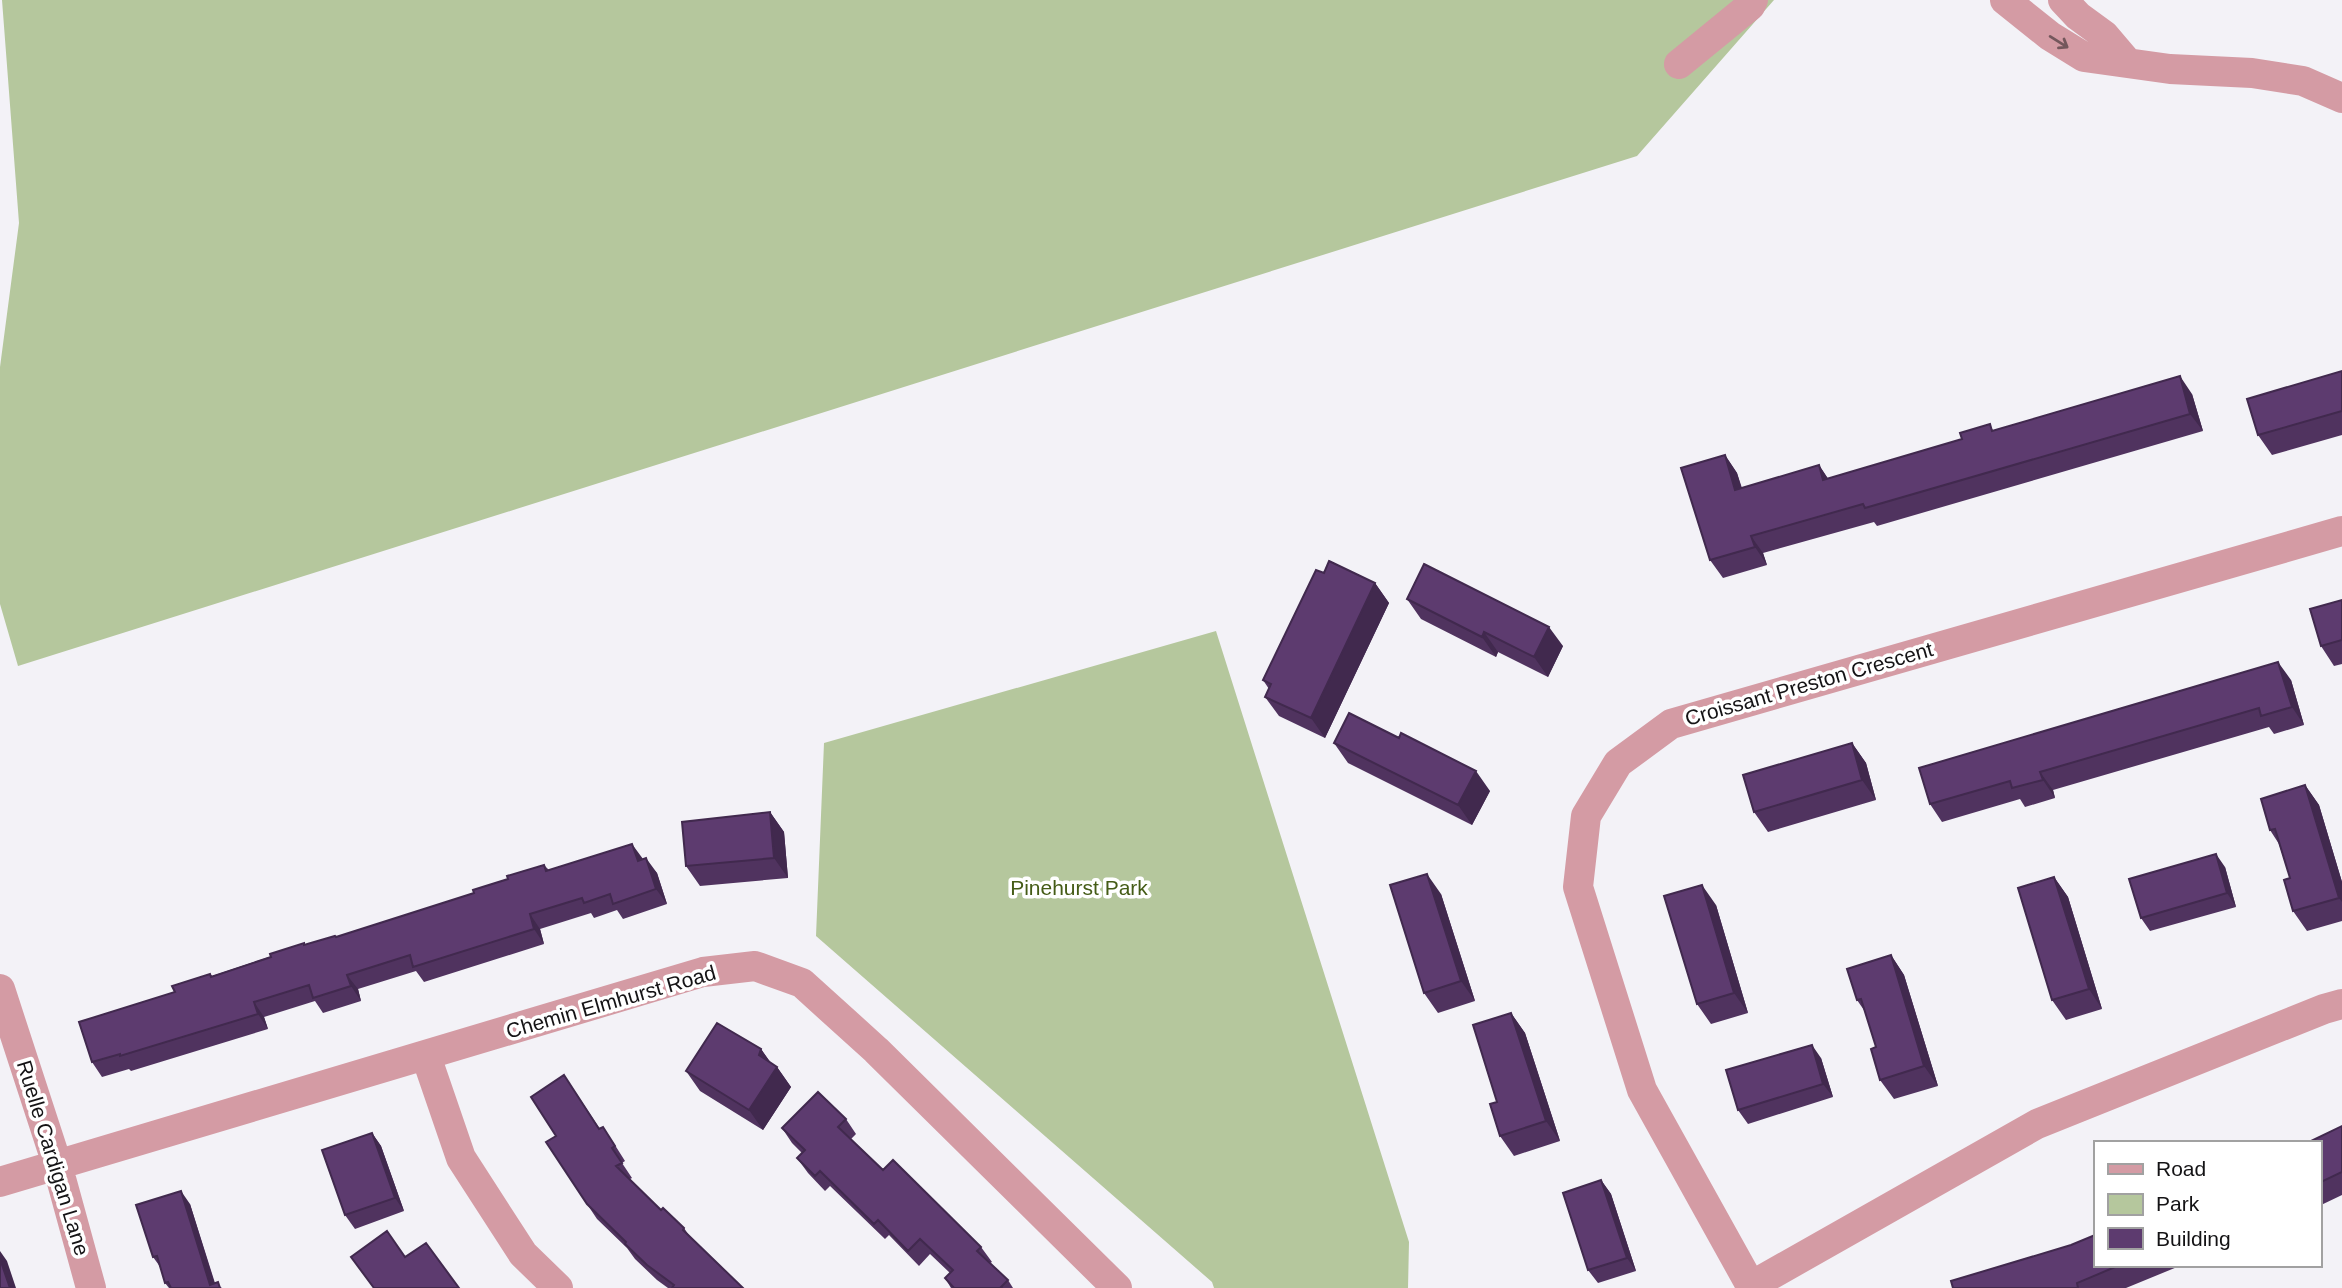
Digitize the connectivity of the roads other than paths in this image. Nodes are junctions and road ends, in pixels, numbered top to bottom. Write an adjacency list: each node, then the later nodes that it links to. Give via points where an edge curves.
1 (2006, 0): 4 (street, one-way to 4, via 2084,57)
2 (2063, 0): 4 (street)
3 (1759, 2): 5 (street)
4 (2127, 62): 6 (street, via 2303,81)
5 (1679, 64)
6 (2342, 98)
7 (2342, 531): 9 (street, Croissant Preston Crescent, via 1671,724 1618,764 1586,816 1578,887 1643,1090 1751,1286 2037,1124)
8 (0, 989): 11 (street, Ruelle Cardigan Lane)
9 (2342, 1004)
10 (426, 1056): 11 (street, Chemin Elmhurst Road); 14 (street, via 461,1158 523,1254); 15 (street, Chemin Elmhurst Road, via 703,972 755,966 802,983)
11 (57, 1164): 12 (street, Chemin Elmhurst Road); 13 (street, Ruelle Cardigan Lane)
12 (0, 1182)
13 (91, 1288)
14 (558, 1288)
15 (1117, 1288)

